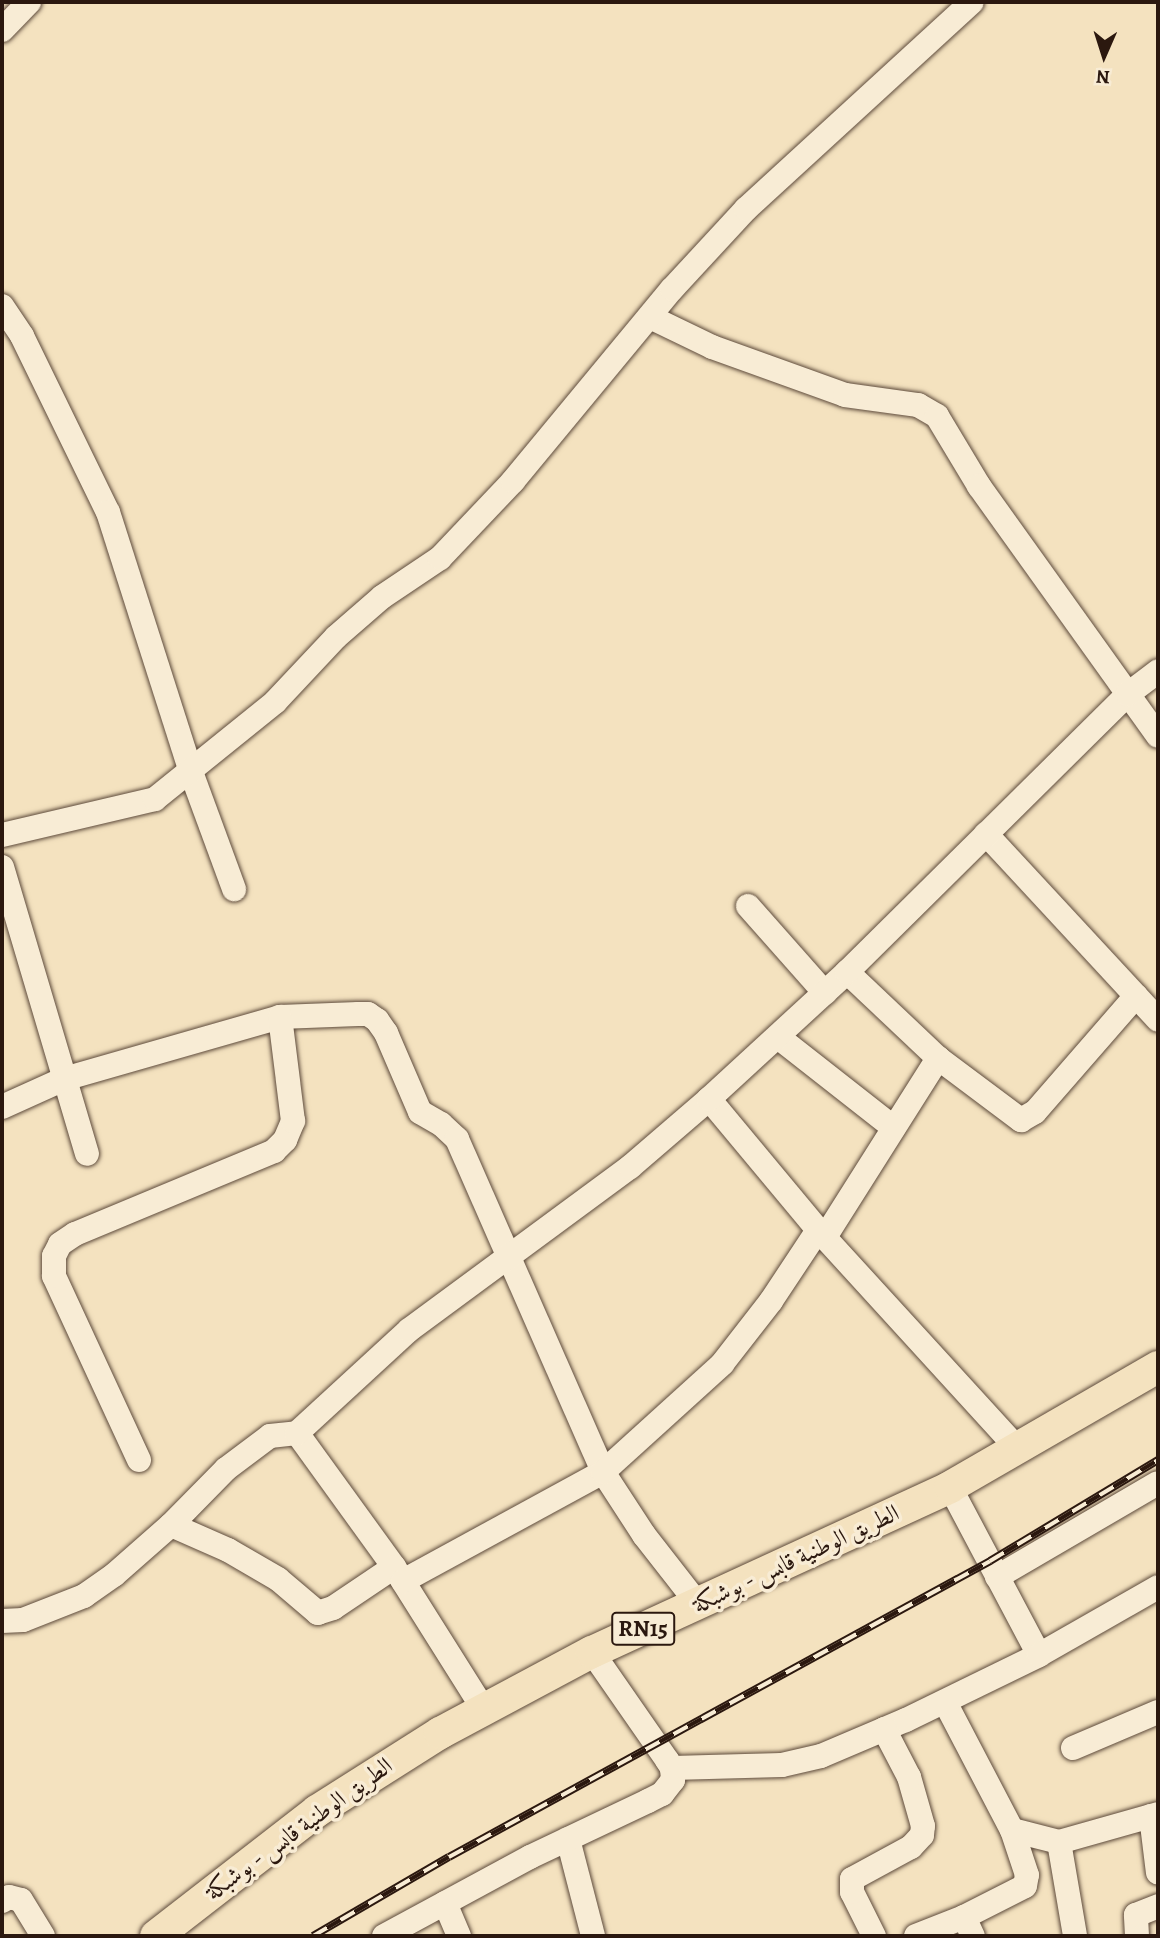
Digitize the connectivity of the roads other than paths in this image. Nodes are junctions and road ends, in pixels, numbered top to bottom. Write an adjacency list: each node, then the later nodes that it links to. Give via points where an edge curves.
1 (29, 2): 3 (street)
2 (972, 2): 5 (street, via 746,209)
3 (2, 30)
4 (2, 306): 9 (street, via 22,337 108,512)
5 (650, 317): 7 (street, via 712,347 845,396 918,405 937,416 979,486); 9 (street, via 513,481 440,558 382,597 336,637 275,702)
6 (1158, 671): 7 (street)
7 (1128, 694): 8 (street); 10 (street)
8 (1158, 736)
9 (191, 772): 11 (street, via 155,799); 13 (street)
10 (986, 834): 15 (street); 17 (street)
11 (2, 835)
12 (2, 867): 22 (street)
13 (234, 890)
14 (748, 906): 16 (street)
15 (847, 972): 16 (street); 21 (street)
16 (825, 993): 20 (street)
17 (1136, 996): 19 (street); 21 (street, via 1035,1112 1021,1120)
18 (280, 1017): 22 (street); 28 (street, via 369,1014 377,1020 420,1112 457,1139); 32 (street, via 293,1121 285,1140 274,1151 75,1234 60,1244 54,1256 54,1276)
19 (1158, 1020)
20 (778, 1037): 23 (street); 25 (street)
21 (938, 1058): 25 (street)
22 (64, 1079): 24 (street); 26 (street)
23 (709, 1099): 27 (street); 28 (street, via 630,1167)
24 (2, 1107)
25 (894, 1128): 27 (street)
26 (87, 1154)
27 (821, 1233): 31 (street); 33 (street, via 722,1364)
28 (509, 1258): 30 (street, via 409,1330); 33 (street)
29 (1158, 1367): 31 (main road, الطريق الوطنية قابس - بوشبكة / RN15)
30 (297, 1433): 36 (street, via 270,1436 260,1443 226,1469); 37 (street)
31 (1017, 1448): 35 (main road, الطريق الوطنية قابس - بوشبكة / RN15)
32 (139, 1460)
33 (603, 1472): 37 (street); 40 (street, via 644,1535)
34 (1158, 1483): 38 (street)
35 (950, 1488): 38 (street); 40 (main road, الطريق الوطنية قابس - بوشبكة / RN15)
36 (171, 1525): 37 (street, via 278,1579 318,1613); 41 (street, via 84,1596 23,1620)
37 (399, 1574): 45 (street)
38 (997, 1577): 43 (street)
39 (1158, 1587): 43 (street)
40 (698, 1604): 42 (main road, الطريق الوطنية قابس - بوشبكة / RN15)
41 (2, 1621)
42 (592, 1652): 45 (main road, الطريق الوطنية قابس - بوشبكة / RN15); 49 (street)
43 (1040, 1655): 44 (street)
44 (945, 1702): 47 (street); 51 (street)
45 (484, 1710): 60 (main road, الطريق الوطنية قابس - بوشبكة / RN15, via 394,1760 317,1811)
46 (1158, 1712): 48 (street)
47 (884, 1730): 49 (street, via 821,1756 782,1765); 64 (street, via 916,1797 922,1835 911,1847 852,1879 852,1892)
48 (1073, 1748)
49 (672, 1768): 52 (street, via 673,1780 662,1794)
50 (1155, 1815): 53 (street); 54 (street)
51 (1012, 1830): 53 (street); 58 (street, via 1028,1881)
52 (568, 1839): 56 (street); 63 (street)
53 (1059, 1842): 66 (street)
54 (1158, 1873)
55 (2, 1901): 59 (street, via 9,1897 21,1900)
56 (445, 1903): 61 (street); 62 (street)
57 (1158, 1906): 67 (street, via 1136,1915)
58 (969, 1926): 65 (street)
59 (43, 1936)
60 (156, 1936)
61 (384, 1936)
62 (459, 1936)
63 (593, 1936)
64 (874, 1936)
65 (916, 1936)
66 (1074, 1936)
67 (1137, 1936)

